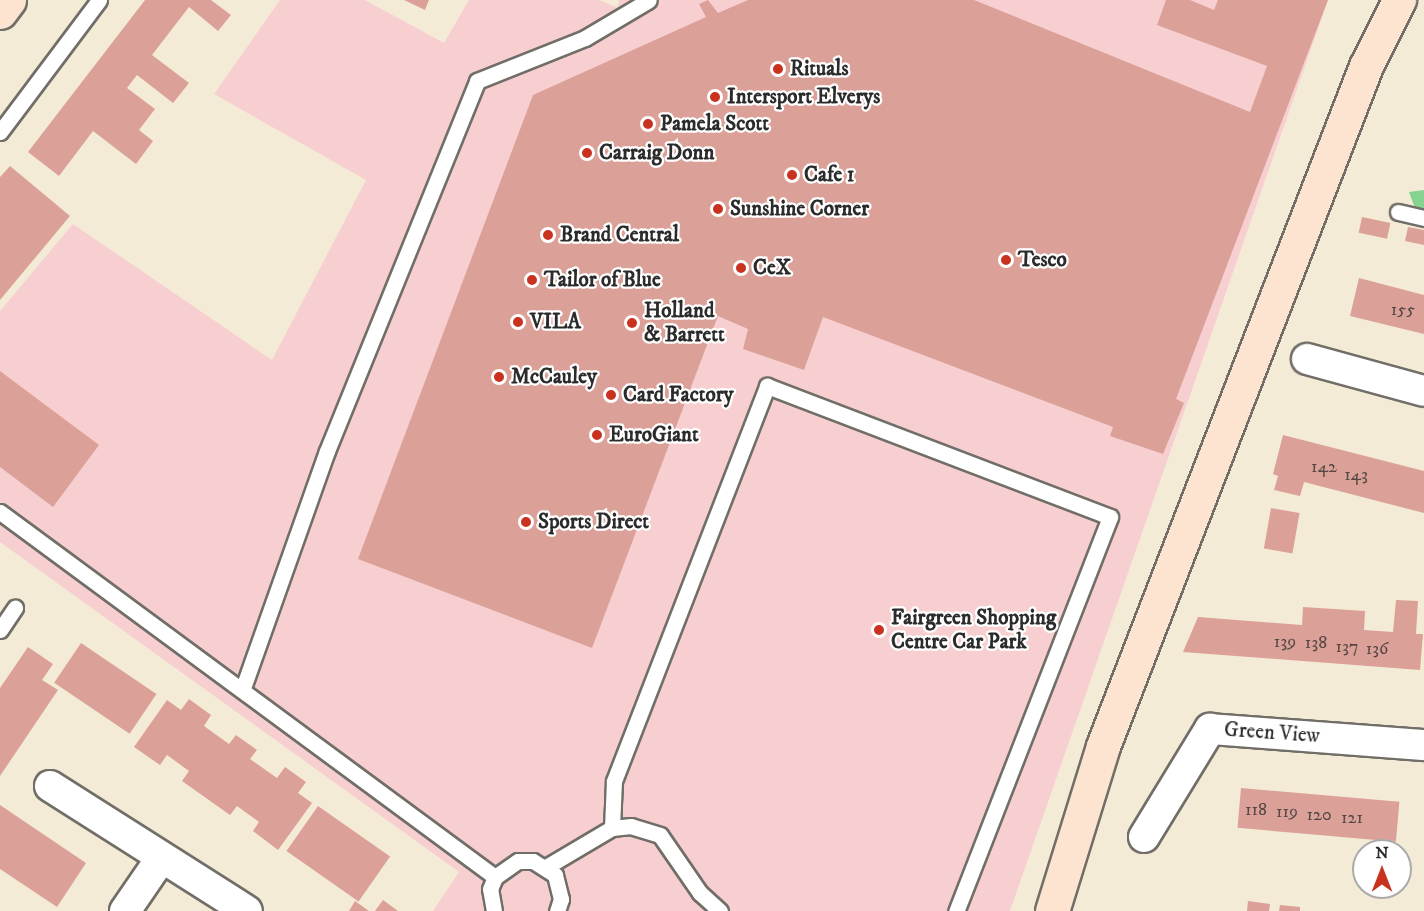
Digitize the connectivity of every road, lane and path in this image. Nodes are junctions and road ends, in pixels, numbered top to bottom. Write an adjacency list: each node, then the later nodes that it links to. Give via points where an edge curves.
1 (9, 0): 5 (street)
2 (99, 0): 6 (lane)
3 (649, 0): 14 (lane, via 585,38 477,81 327,451)
4 (1399, 0): 28 (street, via 1366,66 1103,746)
5 (0, 12)
6 (0, 132)
7 (1398, 212): 8 (lane)
8 (1424, 218)
9 (1307, 359): 10 (street)
10 (1424, 391)
11 (0, 512): 14 (lane, via 191,655)
12 (15, 608): 13 (lane)
13 (0, 630)
14 (243, 688): 21 (lane)
15 (1424, 745): 18 (street, Green View, via 1210,729)
16 (50, 786): 19 (street)
17 (612, 828): 20 (lane); 26 (lane, via 631,826 660,835 677,862); 27 (lane, via 614,781 767,386 1110,517)
18 (1144, 837)
19 (162, 857): 22 (street); 23 (street)
20 (546, 867): 21 (lane, via 533,861 518,861); 25 (lane, via 560,886)
21 (495, 877): 24 (lane, via 490,889)
22 (125, 911)
23 (247, 911)
24 (494, 911)
25 (557, 911)
26 (720, 911)
27 (956, 911)
28 (1052, 911)

